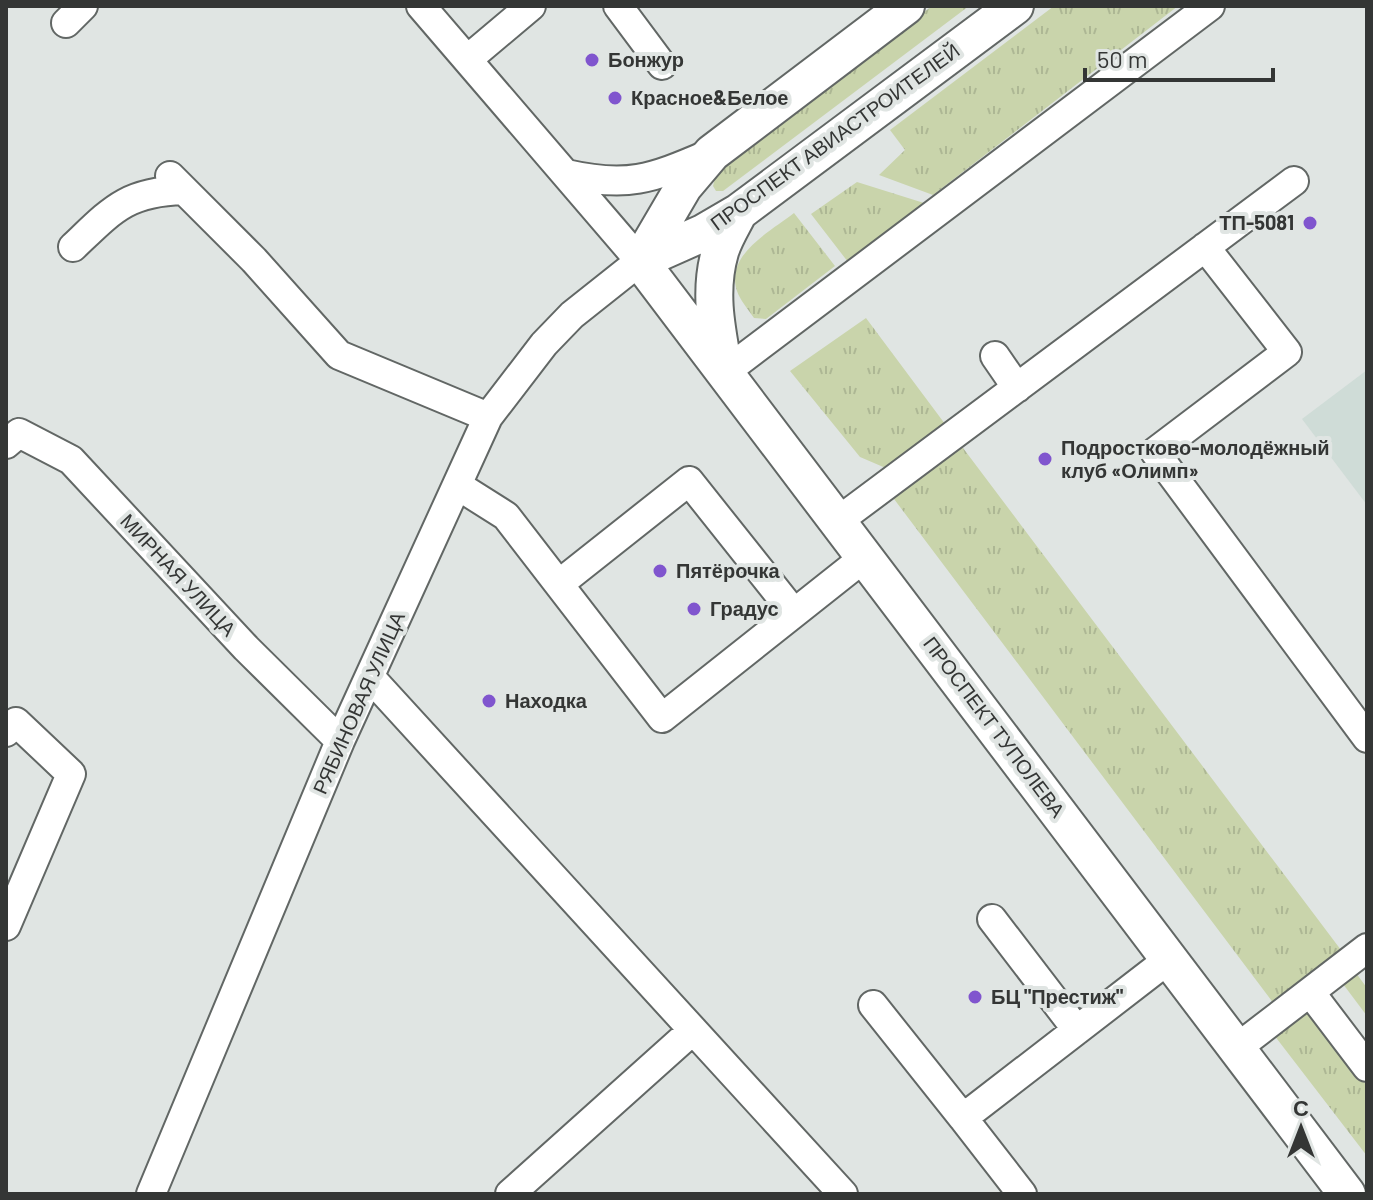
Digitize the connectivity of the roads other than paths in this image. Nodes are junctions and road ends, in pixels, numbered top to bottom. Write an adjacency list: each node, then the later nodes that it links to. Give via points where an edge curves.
1 (421, 6): 7 (street)
2 (531, 6): 7 (street)
3 (618, 6): 8 (street)
4 (906, 6): 9 (main road)
5 (1015, 6): 12 (main road, ПРОСПЕКТ АВИАСТРОИТЕЛЕЙ)
6 (1210, 6): 17 (street)
7 (468, 59): 10 (street)
8 (662, 65)
9 (712, 153): 10 (street, via 660,176 627,182); 15 (main road, via 684,186)
10 (566, 174): 15 (street)
11 (1294, 181): 14 (street)
12 (739, 212): 15 (main road, ПРОСПЕКТ АВИАСТРОИТЕЛЕЙ); 17 (main road, via 720,249 714,281 714,319)
13 (73, 247): 19 (street, via 117,205 176,183 339,355)
14 (1205, 247): 18 (street); 28 (street, via 1287,352 1155,452)
15 (640, 261): 17 (main road, ПРОСПЕКТ ТУПОЛЕВА); 19 (street, РЯБИНОВАЯ УЛИЦА, via 572,315)
16 (995, 356): 18 (street)
17 (725, 372): 22 (main road, ПРОСПЕКТ ТУПОЛЕВА)
18 (1017, 388): 22 (street)
19 (488, 417): 21 (street, РЯБИНОВАЯ УЛИЦА)
20 (6, 444): 29 (street, МИРНАЯ УЛИЦА, via 19,433 71,460)
21 (457, 485): 24 (street, via 506,516); 26 (street, РЯБИНОВАЯ УЛИЦА)
22 (838, 521): 23 (main road, ПРОСПЕКТ ТУПОЛЕВА)
23 (865, 557): 25 (street); 33 (main road, ПРОСПЕКТ ТУПОЛЕВА)
24 (559, 584): 25 (street, via 689,481); 25 (street, via 662,718)
25 (794, 613)
26 (370, 677): 29 (street, РЯБИНОВАЯ УЛИЦА); 36 (street)
27 (6, 732): 31 (street, via 16,722 71,774)
28 (1367, 738)
29 (340, 741): 41 (street, РЯБИНОВАЯ УЛИЦА)
30 (992, 919): 37 (street)
31 (6, 926)
32 (1367, 948): 34 (street)
33 (1169, 959): 37 (street); 38 (main road, ПРОСПЕКТ ТУПОЛЕВА)
34 (1310, 992): 38 (street); 39 (street)
35 (873, 1005): 40 (street)
36 (693, 1030): 42 (street); 43 (street)
37 (1077, 1030): 40 (street)
38 (1237, 1048): 45 (main road, ПРОСПЕКТ ТУПОЛЕВА)
39 (1367, 1067)
40 (963, 1118): 44 (street)
41 (151, 1194)
42 (510, 1194)
43 (843, 1194)
44 (1022, 1194)
45 (1347, 1194)

